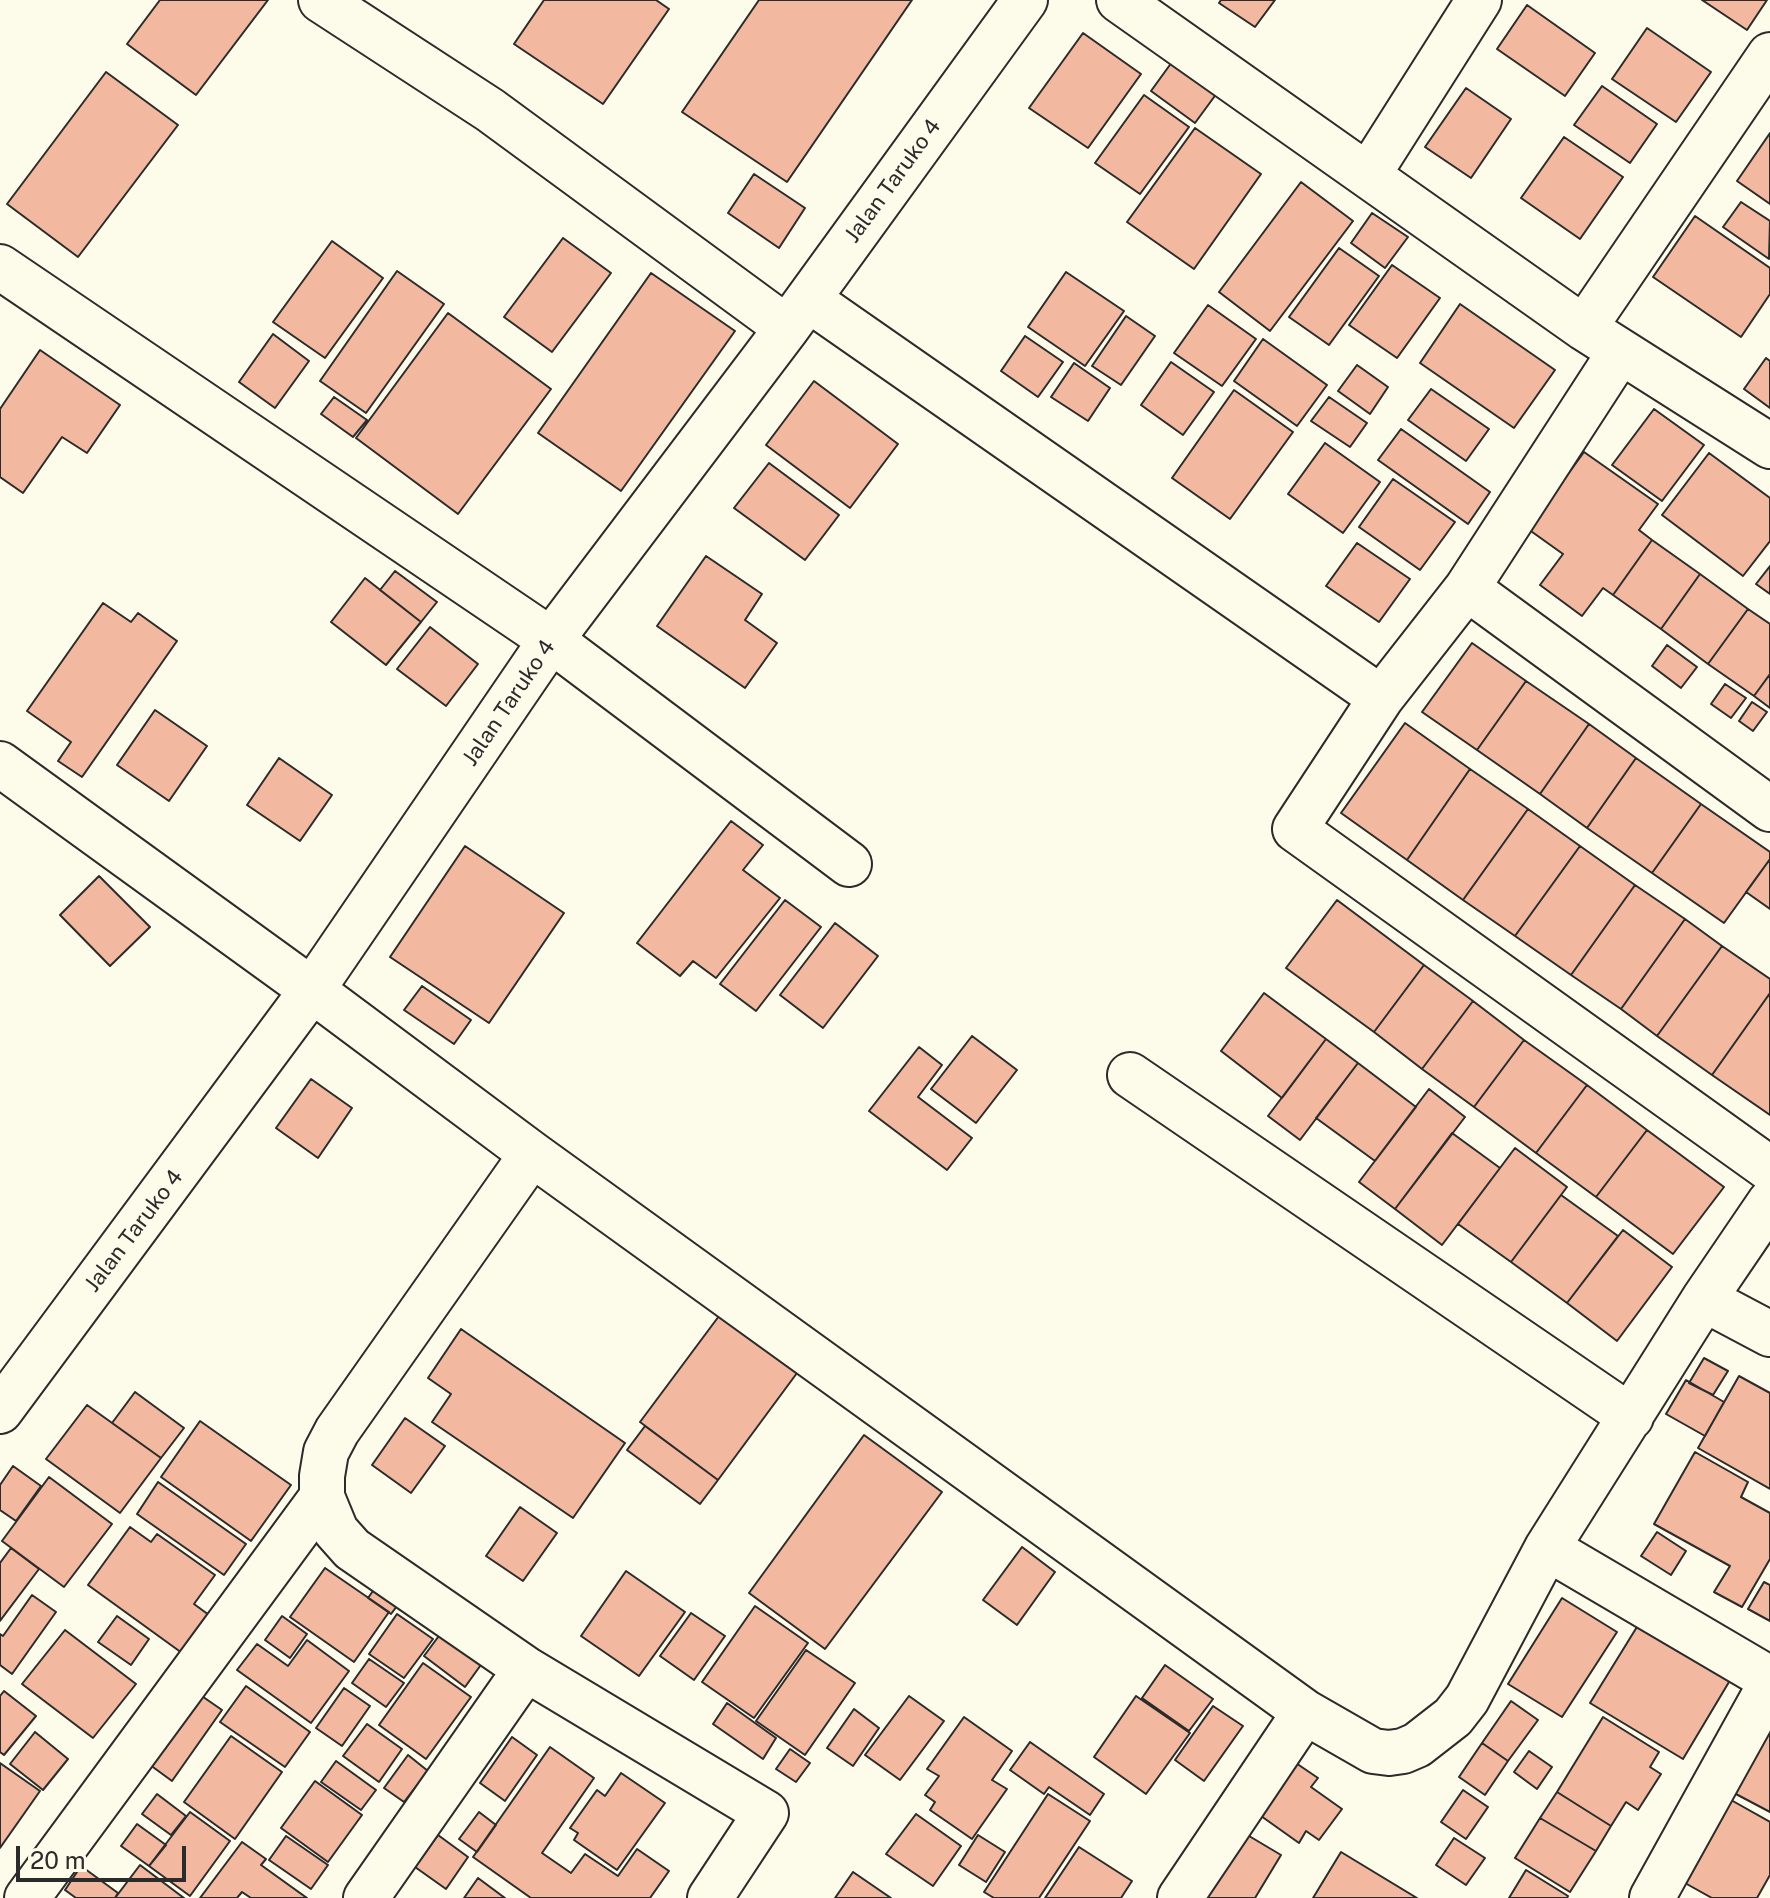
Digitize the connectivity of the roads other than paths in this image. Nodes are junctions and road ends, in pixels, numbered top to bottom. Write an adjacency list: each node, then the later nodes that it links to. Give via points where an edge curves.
1 (321, 0): 8 (street)
2 (1025, 0): 8 (street, Jalan Taruko 4)
3 (1119, 0): 6 (street)
4 (1479, 0): 6 (street)
5 (1770, 55): 9 (street)
6 (1368, 175): 9 (street)
7 (0, 267): 13 (street)
8 (798, 314): 13 (street, Jalan Taruko 4); 14 (street)
9 (1584, 328): 10 (street)
10 (1620, 352): 11 (street); 12 (street)
11 (1770, 446)
12 (1467, 588): 14 (street); 16 (street)
13 (551, 640): 17 (street); 18 (street, Jalan Taruko 4)
14 (1381, 698): 21 (street, via 1295,829)
15 (0, 764): 18 (street)
16 (1770, 809)
17 (849, 864)
18 (312, 990): 20 (street); 25 (street, Jalan Taruko 4)
19 (1130, 1075): 26 (street)
20 (532, 1154): 27 (street, via 337,1431 326,1452); 31 (street)
21 (1770, 1169)
22 (1770, 1202): 23 (street)
23 (1704, 1299): 24 (street); 26 (street)
24 (1770, 1334)
25 (0, 1411)
26 (1631, 1417): 28 (street)
27 (322, 1497): 29 (street, via 336,1531 352,1549); 32 (street)
28 (1547, 1548): 30 (street); 31 (street, via 1467,1699 1417,1745 1389,1753 1373,1751)
29 (526, 1669): 33 (street); 34 (street, via 766,1813)
30 (1770, 1682): 36 (street)
31 (1305, 1712): 35 (street)
32 (27, 1898)
33 (366, 1898)
34 (710, 1898)
35 (1180, 1898)
36 (1652, 1898)

